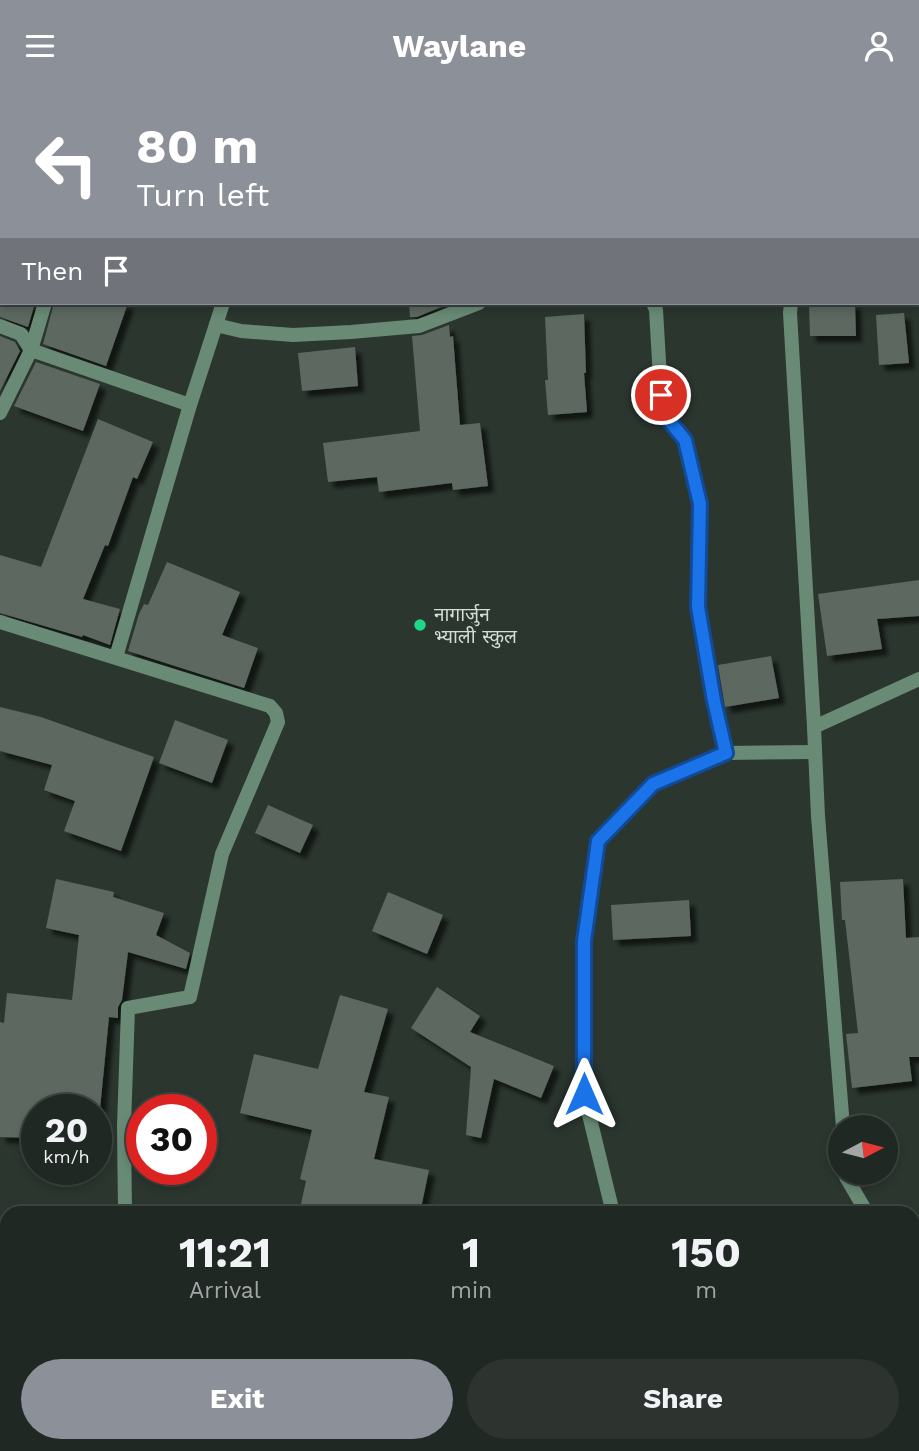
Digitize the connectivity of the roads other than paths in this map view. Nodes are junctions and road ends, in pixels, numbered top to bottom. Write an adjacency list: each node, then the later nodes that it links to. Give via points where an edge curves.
1 (44, 305): 8 (street)
2 (222, 305): 6 (street)
3 (474, 305): 6 (street, via 419,326 293,335)
4 (654, 305): 16 (street, via 662,412 685,440 700,504 698,607)
5 (791, 305): 14 (street)
6 (216, 325): 9 (street)
7 (0, 326): 8 (street, via 21,334)
8 (31, 350): 9 (street); 10 (street)
9 (190, 405): 12 (street)
10 (0, 413)
11 (0, 622): 12 (street)
12 (116, 657): 19 (street, via 270,706 278,722 222,854 190,997 128,1008)
13 (919, 679): 14 (street)
14 (814, 727): 15 (street)
15 (815, 752): 16 (street); 17 (street)
16 (726, 753): 20 (street, via 653,784 598,841 584,941 584,1094)
17 (841, 1115)
18 (851, 1185): 21 (street)
19 (125, 1206)
20 (611, 1206)
21 (863, 1206)

